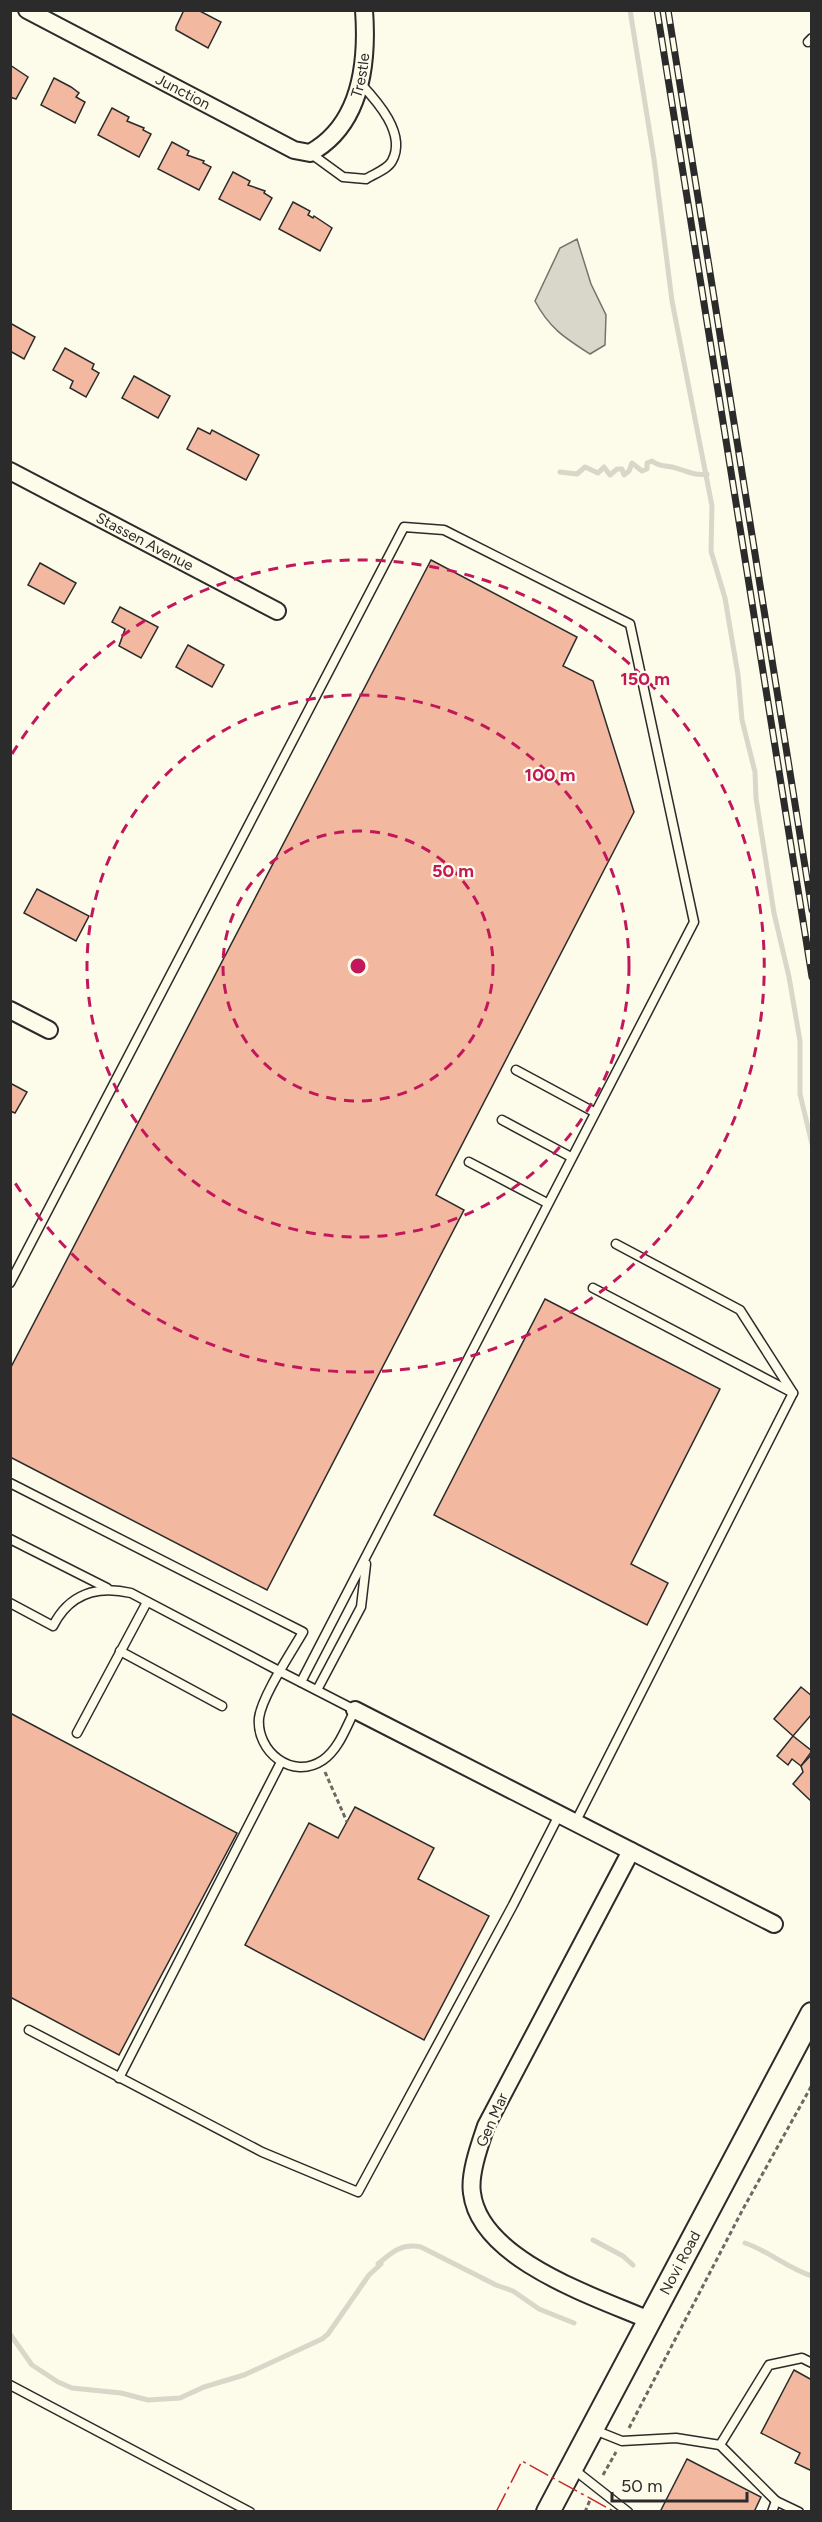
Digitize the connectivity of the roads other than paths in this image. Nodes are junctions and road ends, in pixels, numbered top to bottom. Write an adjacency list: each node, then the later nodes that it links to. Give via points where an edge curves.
1 (27, 10): 4 (street, Junction, via 294,150)
2 (364, 10): 3 (street, Trestle, via 367,46)
3 (360, 83): 4 (street, Trestle, via 353,106 336,133); 4 (lane, via 389,118 397,148 392,162 366,179 343,177)
4 (310, 153)
5 (10, 471): 6 (street, Stassen Avenue)
6 (277, 611)
7 (10, 1010): 8 (street)
8 (49, 1030)
9 (516, 1070): 10 (lane)
10 (594, 1112): 12 (lane); 16 (lane, via 694,922 630,624 444,530 404,527)
11 (502, 1120): 12 (lane)
12 (571, 1157): 14 (lane)
13 (469, 1162): 14 (lane)
14 (547, 1203): 21 (lane)
15 (616, 1244): 18 (lane, via 740,1310)
16 (10, 1283)
17 (593, 1288): 18 (lane)
18 (793, 1393): 34 (lane)
19 (10, 1483): 26 (lane, via 303,1632)
20 (10, 1539): 22 (lane)
21 (366, 1558): 27 (lane); 28 (lane, via 361,1607)
22 (110, 1590): 23 (lane, via 131,1593); 24 (lane, via 99,1589 79,1596 63,1609 53,1626)
23 (147, 1602): 25 (lane); 26 (lane)
24 (10, 1604)
25 (120, 1651): 29 (lane); 31 (lane)
26 (280, 1672): 27 (lane); 32 (lane, via 260,1715 259,1729 262,1742)
27 (301, 1682): 28 (lane)
28 (317, 1690): 30 (lane)
29 (222, 1706)
30 (355, 1710): 32 (lane, via 332,1753 321,1762 308,1766); 33 (street)
31 (77, 1732)
32 (281, 1762): 39 (lane)
33 (559, 1815): 34 (street); 39 (lane, via 358,2192 262,2152)
34 (575, 1823): 35 (street)
35 (631, 1851): 36 (street); 40 (street, Gen Mar, via 486,2126 477,2154 472,2193 482,2220 506,2250 537,2270)
36 (774, 1924)
37 (812, 2014): 40 (main road, Novi Road)
38 (29, 2030): 39 (lane)
39 (119, 2078)
40 (649, 2320): 43 (main road, Novi Road)
41 (812, 2363): 44 (lane, via 802,2358 769,2365)
42 (10, 2385): 47 (lane)
43 (592, 2429): 44 (lane, via 622,2441 676,2438); 45 (main road, Novi Road)
44 (720, 2445): 46 (lane)
45 (572, 2468): 48 (main road, Novi Road); 49 (lane)
46 (777, 2501): 50 (lane); 51 (lane)
47 (250, 2511)
48 (548, 2511)
49 (628, 2511)
50 (772, 2511)
51 (799, 2511)

